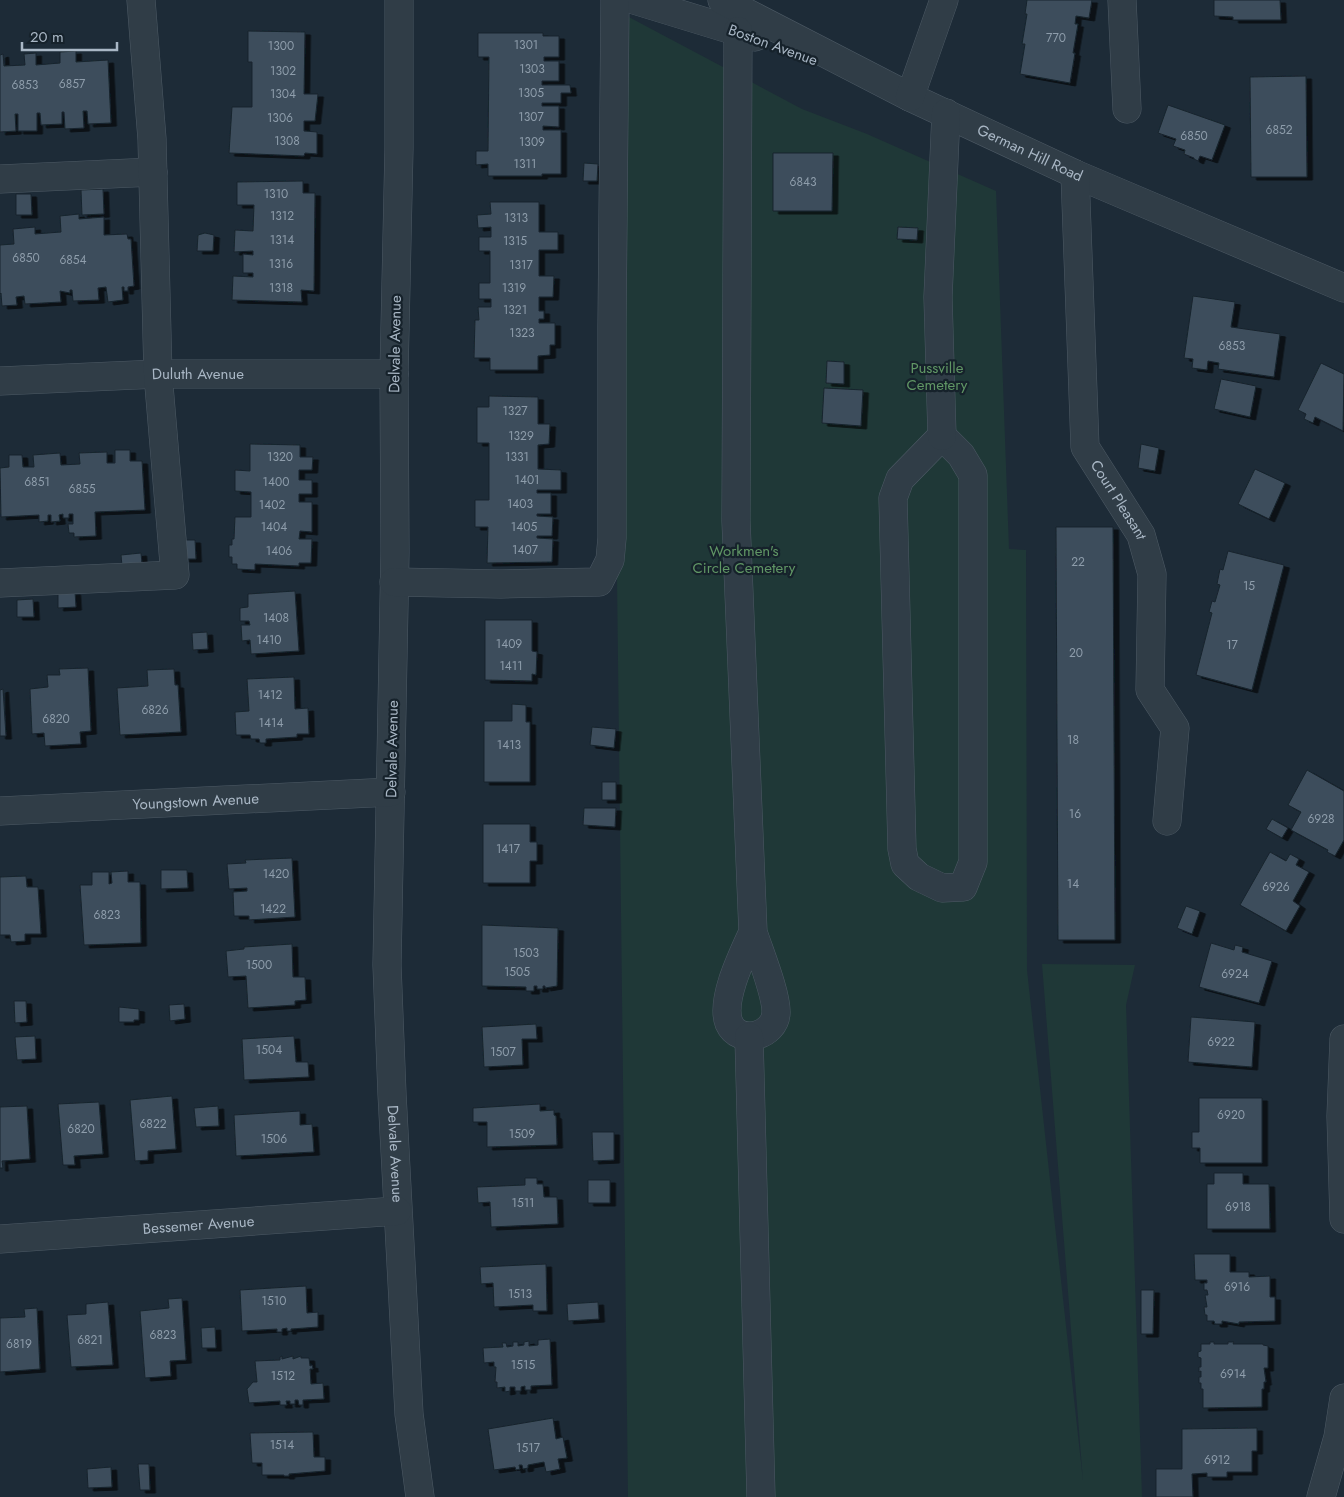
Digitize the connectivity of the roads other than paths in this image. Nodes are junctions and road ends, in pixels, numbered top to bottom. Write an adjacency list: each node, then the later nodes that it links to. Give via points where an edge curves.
1 (141, 0): 12 (street)
2 (399, 0): 17 (street, Delvale Avenue, via 400,148)
3 (615, 0): 20 (street, via 610,560 599,582)
4 (634, 0): 8 (street, Boston Avenue)
5 (722, 0): 9 (street, German Hill Road)
6 (944, 0): 9 (street)
7 (1122, 0): 10 (street)
8 (738, 31): 9 (street, Boston Avenue); 25 (street, via 736,521)
9 (910, 97): 11 (street, German Hill Road)
10 (1127, 109)
11 (946, 113): 13 (street, German Hill Road); 19 (street, via 938,297)
12 (153, 172): 14 (street); 16 (street)
13 (1075, 174): 15 (street, German Hill Road); 24 (street, Court Pleasant, via 1085,447 1141,535 1152,574 1150,690 1176,728)
14 (0, 179)
15 (1344, 288)
16 (158, 374): 17 (street, Duluth Avenue); 18 (street, Duluth Avenue); 21 (street, via 175,575)
17 (394, 374): 20 (street, Delvale Avenue)
18 (0, 380)
19 (942, 436): 19 (street, via 900,479 893,498 902,849 905,864 918,877 942,888 963,887 974,862 973,475 961,455)
20 (394, 582): 22 (street, Delvale Avenue)
21 (0, 583)
22 (391, 792): 23 (street, Youngstown Avenue); 28 (street, Delvale Avenue, via 387,965)
23 (0, 811)
24 (1167, 821)
25 (753, 932): 26 (street, via 733,977 728,1010 729,1023 737,1033); 26 (street, via 776,1013 773,1026 762,1034)
26 (749, 1037): 33 (street)
27 (1344, 1039): 29 (street, via 1341,1116)
28 (397, 1211): 30 (street, Bessemer Avenue); 32 (street, Delvale Avenue, via 409,1414)
29 (1344, 1219)
30 (0, 1239)
31 (1344, 1398): 34 (street, via 1338,1436)
32 (420, 1497)
33 (761, 1497)
34 (1321, 1497)

